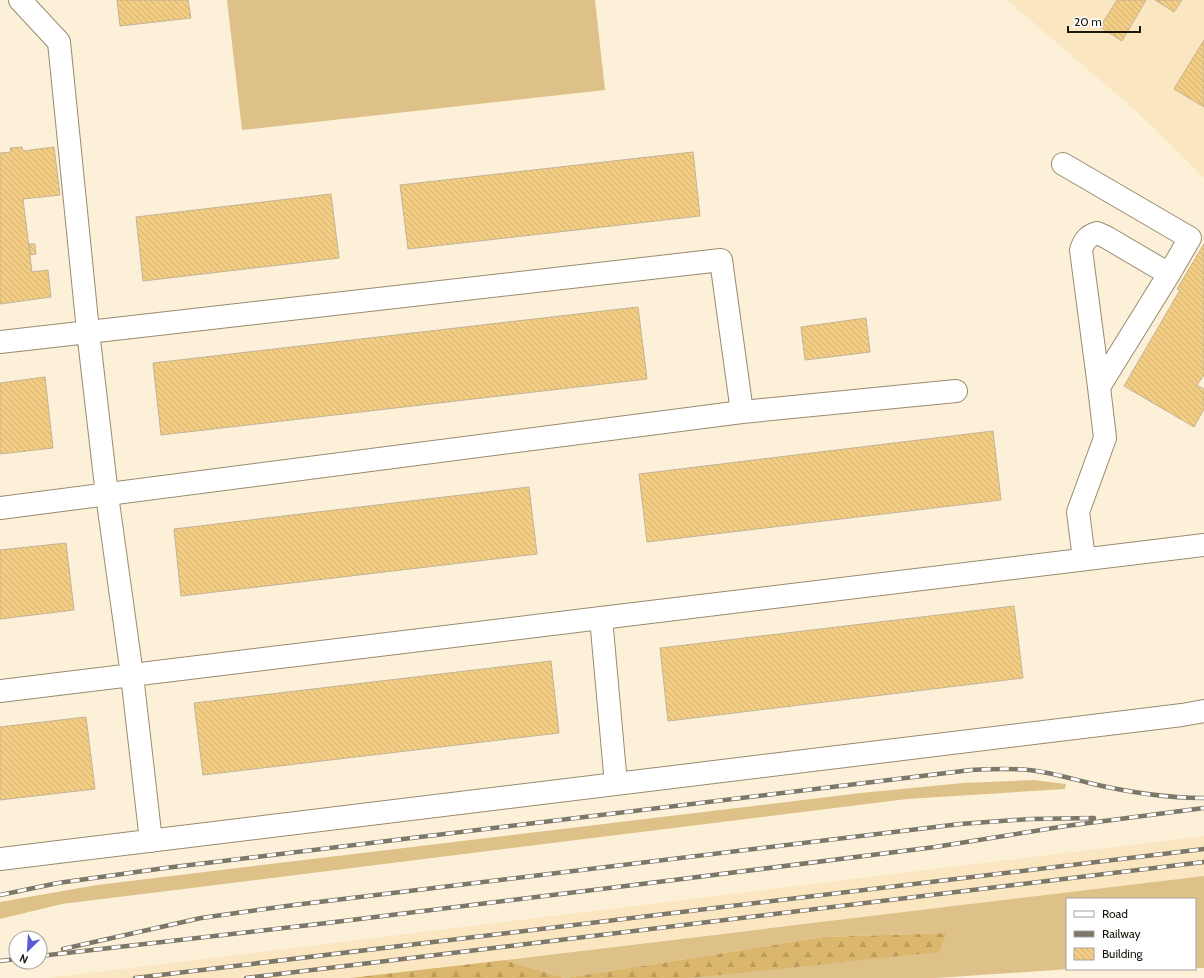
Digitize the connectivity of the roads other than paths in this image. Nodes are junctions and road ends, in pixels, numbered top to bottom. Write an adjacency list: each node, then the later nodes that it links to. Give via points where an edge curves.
1 (20, 0): 4 (lane, via 59,42)
2 (1063, 164): 3 (lane, via 1190,238)
3 (1169, 274): 6 (lane); 6 (lane, via 1097,233 1090,235 1083,244 1081,250)
4 (88, 331): 5 (lane); 8 (lane, via 721,260); 9 (lane)
5 (0, 342)
6 (1099, 387): 12 (lane, via 1105,438 1078,512)
7 (956, 391): 8 (lane)
8 (742, 412): 9 (lane)
9 (107, 495): 10 (lane); 14 (lane)
10 (0, 508)
11 (1204, 545): 12 (lane)
12 (1084, 559): 13 (lane)
13 (601, 618): 14 (lane); 17 (lane)
14 (132, 675): 15 (lane); 18 (lane)
15 (0, 691)
16 (1204, 712): 17 (lane)
17 (616, 784): 18 (lane)
18 (151, 841): 19 (lane)
19 (0, 859)

